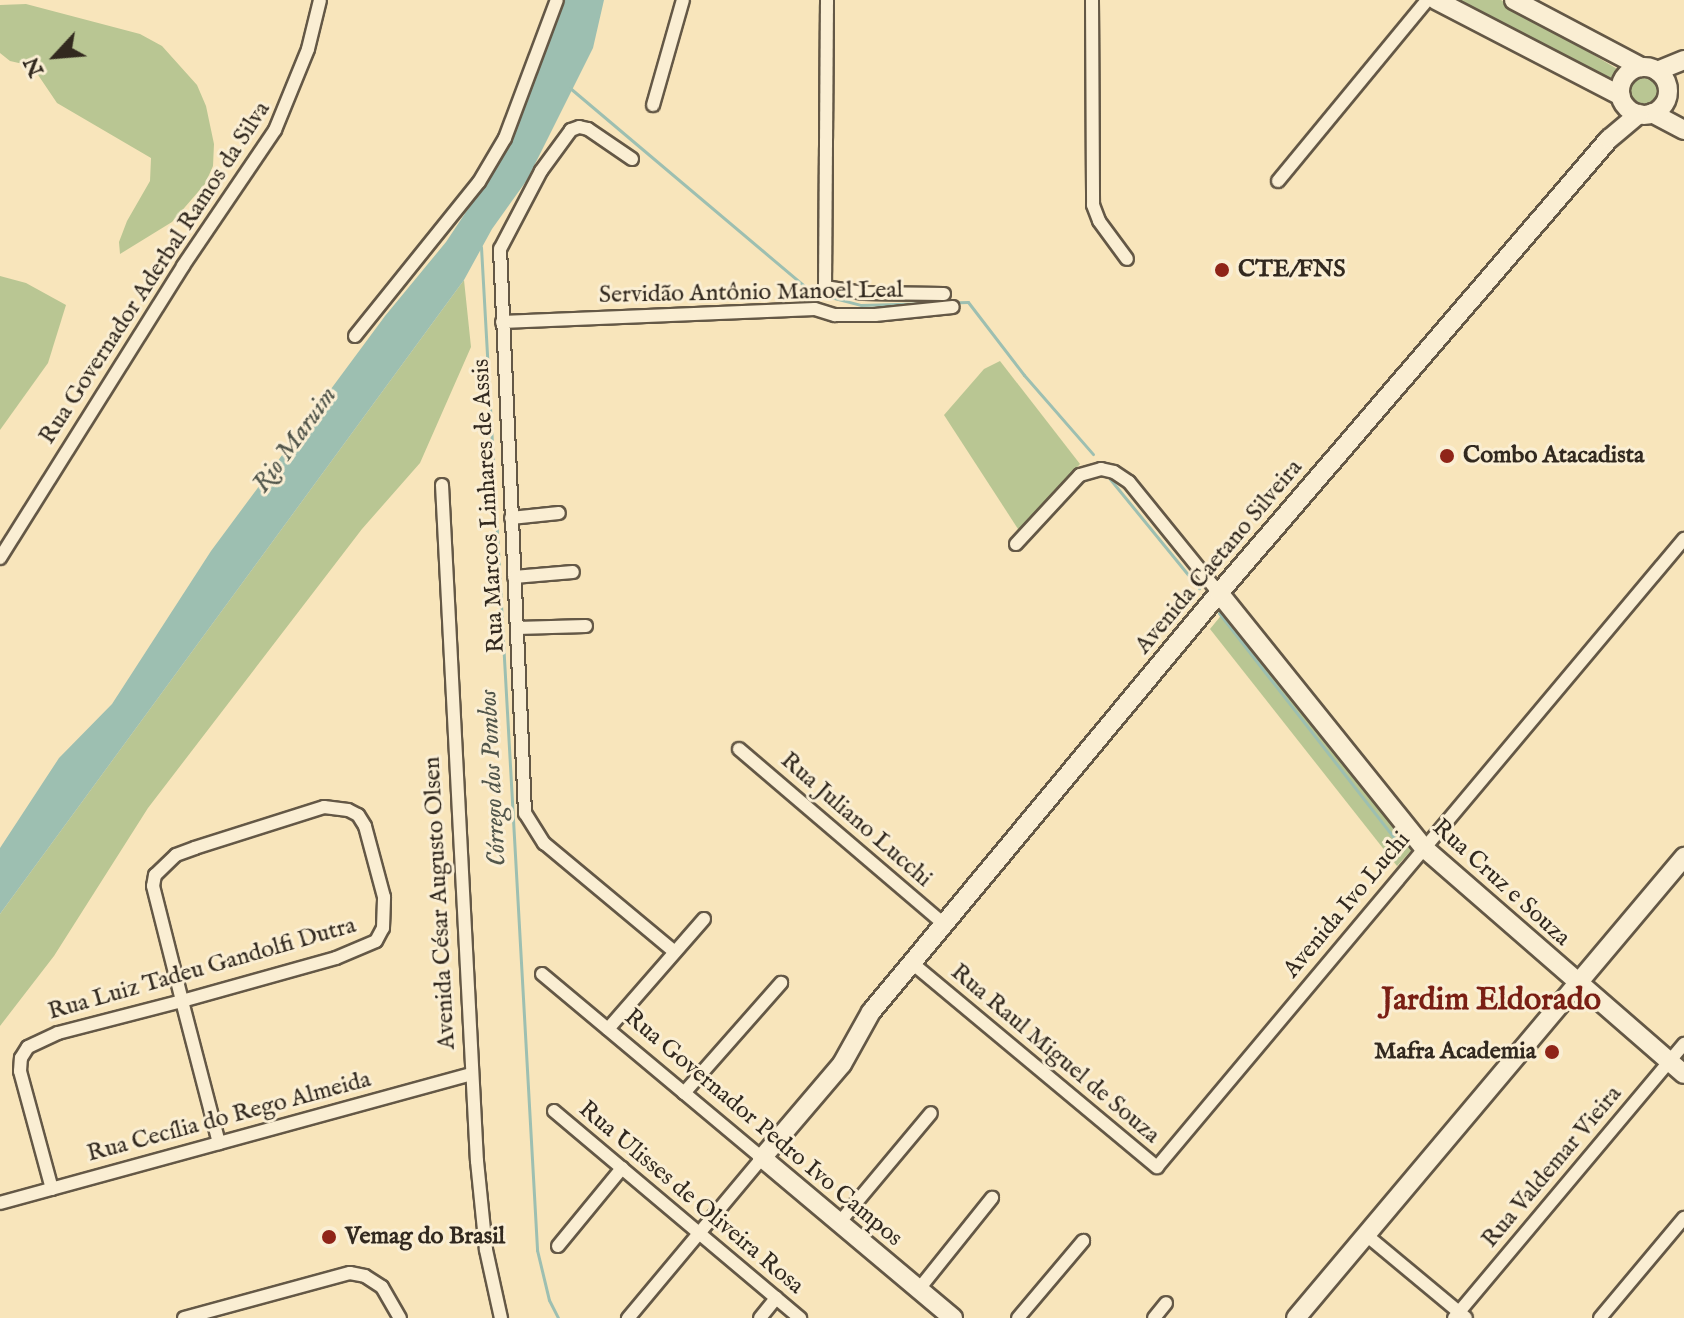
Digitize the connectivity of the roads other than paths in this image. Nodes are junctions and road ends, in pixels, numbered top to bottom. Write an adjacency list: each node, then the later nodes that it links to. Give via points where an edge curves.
1 (320, 0): 30 (street, Rua Governador Aderbal Ramos da Silva, via 308,49 275,130)
2 (557, 0): 24 (street, via 505,138 479,182)
3 (683, 0): 12 (street)
4 (827, 0): 19 (street)
5 (1092, 0): 18 (street, via 1094,213)
6 (1427, 0): 17 (street)
7 (1436, 0): 11 (main road)
8 (1514, 0): 10 (main road)
9 (1684, 62): 10 (main road)
10 (1663, 80): 11 (main road, Avenida Caetano Silveira, via 1622,81); 13 (main road, via 1666,99)
11 (1622, 99): 13 (main road); 15 (main road, Avenida Caetano Silveira)
12 (653, 105)
13 (1646, 114): 14 (main road); 15 (main road, Avenida Caetano Silveira)
14 (1684, 130)
15 (1609, 139): 33 (main road, Avenida Caetano Silveira)
16 (632, 159): 23 (street, Rua Marcos Linhares de Assis, via 588,129 569,132 541,171 500,249)
17 (1278, 181)
18 (1127, 259)
19 (824, 289): 20 (street); 21 (street)
20 (944, 294)
21 (815, 307): 22 (street, Servidão Antônio Manoel Leal, via 835,315); 23 (street, Servidão Antônio Manoel Leal)
22 (953, 307)
23 (502, 322): 27 (street, Rua Marcos Linhares de Assis)
24 (355, 336)
25 (442, 485): 50 (street, Avenida César Augusto Olsen)
26 (559, 513): 27 (street)
27 (511, 518): 32 (street, Rua Marcos Linhares de Assis)
28 (1684, 539): 37 (street, Avenida Ivo Luchi)
29 (1016, 544): 33 (street, via 1080,475 1101,469 1114,472 1129,482)
30 (0, 558)
31 (573, 572): 32 (street)
32 (514, 577): 35 (street, Rua Marcos Linhares de Assis)
33 (1219, 593): 37 (main road, Rua Cruz e Souza); 40 (main road, Avenida Caetano Silveira)
34 (586, 626): 35 (street)
35 (517, 628): 41 (street, Rua Marcos Linhares de Assis, via 528,820 544,843)
36 (739, 749): 40 (street, Rua Juliano Lucchi)
37 (1424, 848): 45 (main road, Rua Cruz e Souza); 56 (street, Avenida Ivo Luchi)
38 (1684, 857): 45 (main road)
39 (704, 919): 41 (street)
40 (944, 924): 42 (main road, Avenida Caetano Silveira)
41 (675, 952): 47 (street)
42 (912, 963): 56 (street, Rua Raul Miguel de Souza, via 1157,1167); 57 (main road, Avenida Caetano Silveira, via 871,1012 842,1064)
43 (542, 974): 47 (street, Rua Governador Pedro Ivo Campos)
44 (781, 983): 52 (street)
45 (1577, 984): 49 (main road, Rua Cruz e Souza); 65 (main road)
46 (182, 1001): 46 (street, Rua Luiz Tadeu Gandolfi Dutra, via 153,886 162,865 176,855 324,807 358,815 384,897 383,928 376,941); 55 (street); 59 (street, Rua Luiz Tadeu Gandolfi Dutra, via 58,1033 28,1047 20,1071)
47 (608, 1029): 52 (street, Rua Governador Pedro Ivo Campos)
48 (1684, 1044): 49 (street, Rua Valdemar Vieira)
49 (1669, 1061): 51 (main road, Rua Cruz e Souza); 71 (street, Rua Valdemar Vieira)
50 (471, 1074): 55 (street, Rua Cecília do Rego Almeida); 74 (street, Avenida César Augusto Olsen, via 484,1236)
51 (1684, 1074)
52 (684, 1093): 57 (street, Rua Governador Pedro Ivo Campos)
53 (554, 1111): 58 (street, Rua Ulisses de Oliveira Rosa)
54 (931, 1113): 63 (street)
55 (219, 1143): 59 (street, Rua Cecília do Rego Almeida)
56 (1168, 1152)
57 (762, 1158): 63 (main road, Rua Governador Pedro Ivo Campos); 64 (street)
58 (622, 1168): 64 (street, Rua Ulisses de Oliveira Rosa); 67 (street)
59 (52, 1189): 61 (street, Rua Cecília do Rego Almeida)
60 (992, 1198): 68 (street)
61 (0, 1203)
62 (1684, 1218): 82 (street)
63 (839, 1223): 68 (main road, Rua Governador Pedro Ivo Campos)
64 (699, 1233): 69 (street, Rua Ulisses de Oliveira Rosa); 75 (street)
65 (1365, 1234): 71 (street); 81 (main road)
66 (1083, 1241): 79 (street)
67 (558, 1246)
68 (919, 1289): 78 (main road, Rua Governador Pedro Ivo Campos)
69 (776, 1298): 76 (street); 77 (street, Rua Ulisses de Oliveira Rosa)
70 (1166, 1303): 80 (street)
71 (1459, 1316)
72 (184, 1318): 73 (street, via 350,1273 374,1281)
73 (400, 1318)
74 (501, 1318)
75 (628, 1318)
76 (760, 1318)
77 (800, 1318)
78 (953, 1318)
79 (1018, 1318)
80 (1154, 1318)
81 (1296, 1318)
82 (1600, 1318)

